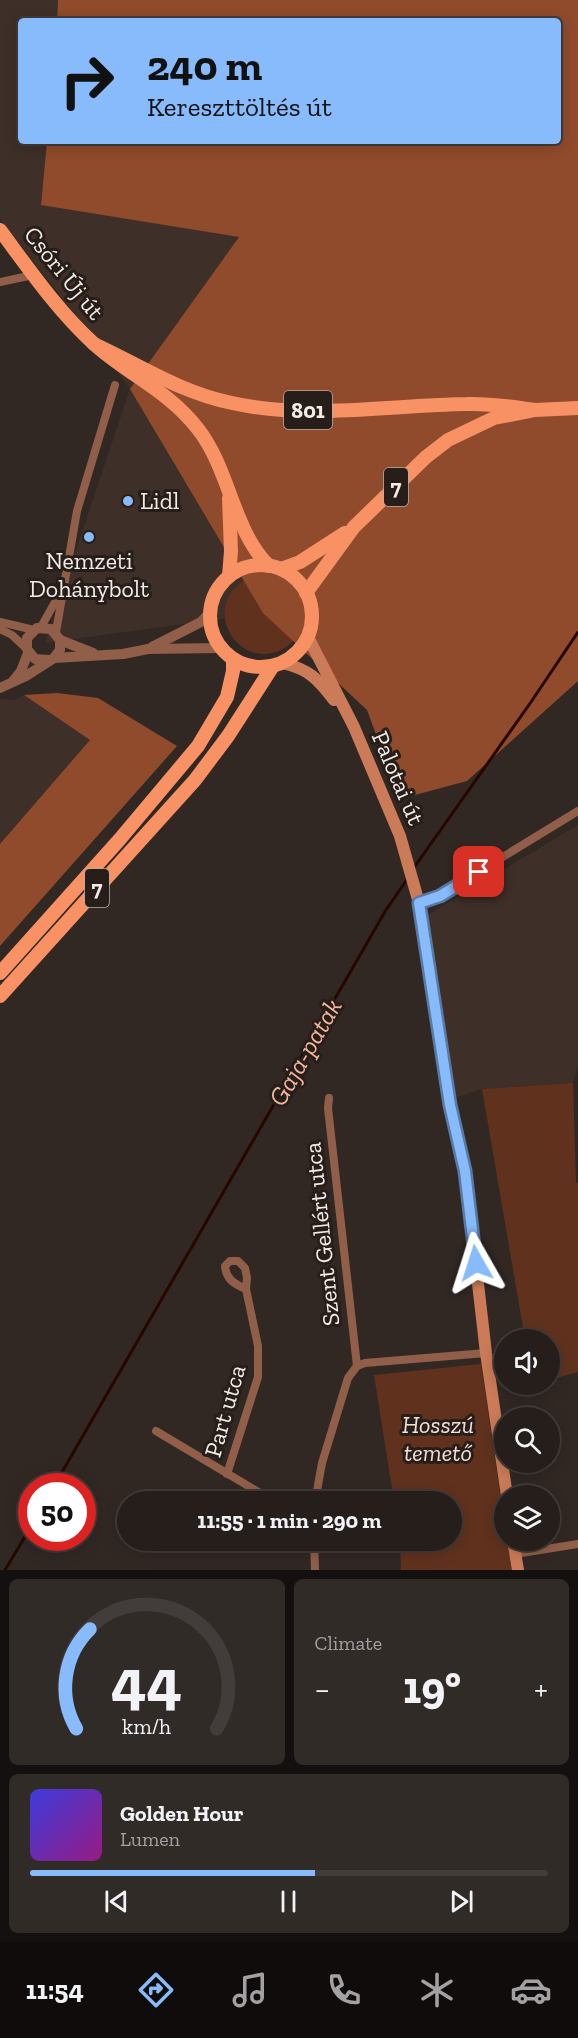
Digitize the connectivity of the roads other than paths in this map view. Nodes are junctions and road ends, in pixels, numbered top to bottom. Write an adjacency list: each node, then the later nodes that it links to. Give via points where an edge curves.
1 (0, 230): 2 (main road, Csóri Új út / 801)
2 (33, 275): 3 (street); 4 (main road, Csóri Új út / 801)
3 (0, 282)
4 (94, 344): 7 (main road, 801, via 183,389 263,408 319,410 468,404); 8 (main road, 801, via 179,406 209,444)
5 (115, 385): 12 (street, via 82,489)
6 (578, 408): 7 (main road, 7)
7 (535, 410): 9 (main road, 7, via 494,418 448,440)
8 (229, 490): 10 (main road, 801, via 250,542 261,559); 11 (main road, 801)
9 (354, 527): 10 (main road, 7, via 300,562); 13 (main road, 7)
10 (275, 568): 11 (main road, 7, via 247,567); 13 (main road, via 296,579)
11 (229, 576): 14 (main road, via 214,595)
12 (62, 589): 17 (street); 18 (street)
13 (306, 593): 19 (main road, via 312,614)
14 (210, 612): 20 (main road, via 212,632); 21 (street, via 201,622)
15 (0, 622): 17 (street)
16 (0, 629): 22 (street)
17 (37, 629): 18 (street, via 46,627); 22 (street, via 27,638)
18 (58, 636): 23 (street); 24 (street, via 60,650)
19 (308, 637): 26 (main road, 7, via 297,653); 29 (main road, Palotai út)
20 (220, 648): 21 (street); 25 (main road)
21 (148, 650): 23 (street)
22 (28, 651): 24 (street, via 35,660); 27 (street, via 21,671)
23 (96, 654): 24 (street)
24 (52, 659): 27 (street)
25 (233, 659): 26 (main road, via 249,666); 32 (main road, 7, via 227,697 194,750)
26 (278, 665): 29 (main road, Palotai út, via 299,667 321,683); 33 (main road, 7, via 211,760)
27 (11, 682): 28 (street)
28 (0, 688)
29 (354, 727): 31 (main road, Palotai út, via 403,844)
30 (578, 811): 31 (street, via 440,896)
31 (418, 899): 36 (main road, via 450,1105 465,1171)
32 (0, 973)
33 (0, 996)
34 (329, 1098): 37 (street, Szent Gellért utca)
35 (246, 1289): 39 (street, Part utca, via 258,1346 258,1377)
36 (486, 1353): 37 (street); 40 (main road)
37 (357, 1366): 42 (street, via 348,1377)
38 (156, 1431): 39 (street, Part utca)
39 (227, 1474): 41 (street, Part utca)
40 (505, 1485)
41 (256, 1491)
42 (317, 1491)
43 (578, 1544): 46 (street)
44 (314, 1551): 47 (street)
45 (515, 1551): 46 (main road)
46 (515, 1554): 48 (main road)
47 (315, 1570)
48 (518, 1570)

